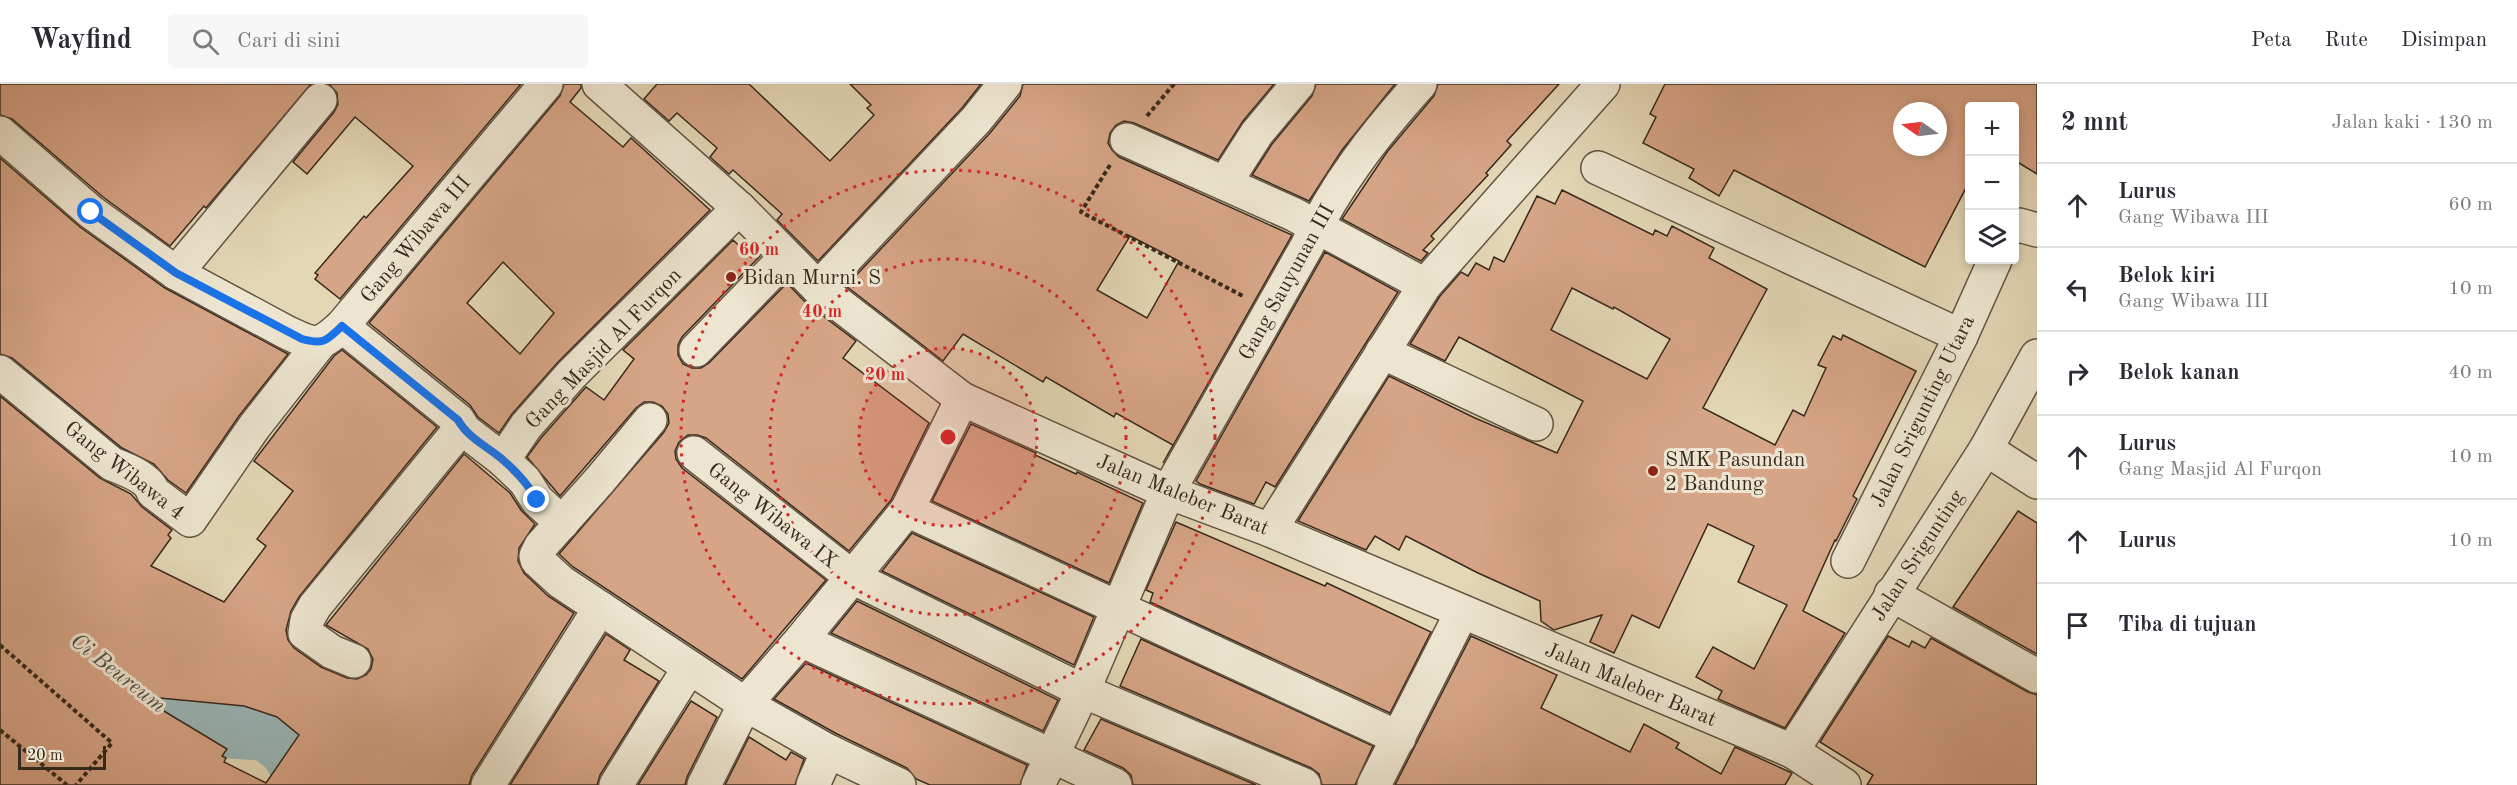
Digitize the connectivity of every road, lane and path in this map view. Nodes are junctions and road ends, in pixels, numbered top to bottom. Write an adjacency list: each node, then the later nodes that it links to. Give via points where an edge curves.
1 (546, 84): 23 (street, Gang Wibawa III)
2 (599, 84): 12 (street, Jalan Maleber Barat)
3 (1005, 84): 21 (street)
4 (1298, 84): 11 (street, via 1257,134)
5 (1420, 84): 15 (street, Gang Sauyunan III, via 1354,164)
6 (1603, 84): 20 (street)
7 (320, 100): 19 (street)
8 (0, 134): 19 (street, via 91,212)
9 (1127, 140): 11 (street)
10 (1598, 168): 24 (street)
11 (1225, 183): 15 (street)
12 (739, 208): 17 (street, Jalan Maleber Barat); 35 (street, Gang Masjid Al Furqon, via 571,375 526,426)
13 (1082, 213): 22 (path)
14 (2019, 225): 16 (street)
15 (1316, 226): 20 (street); 22 (street, Gang Sauyunan III)
16 (2037, 230)
17 (786, 257): 21 (street, Jalan Maleber Barat); 25 (street)
18 (1993, 264): 24 (street, Jalan Srigunting Utara)
19 (176, 273): 23 (street, via 302,339)
20 (1425, 285): 26 (street)
21 (818, 288): 29 (street, Jalan Maleber Barat)
22 (1271, 311): 37 (street, Gang Sauyunan III)
23 (331, 335): 28 (street, Gang Wibawa 4, via 254,426 190,520 153,492 152,487 112,464); 32 (street, via 458,420)
24 (1961, 336): 41 (street, Jalan Srigunting Utara)
25 (696, 351)
26 (1382, 352): 31 (street); 40 (street)
27 (2037, 356): 33 (street, Jalan Srigunting)
28 (0, 372)
29 (962, 399): 37 (street, Jalan Maleber Barat); 38 (street)
30 (650, 420): 39 (street)
31 (1536, 424)
32 (464, 430): 35 (street); 49 (street, via 457,433 307,620 305,633 332,652)
33 (1986, 449): 36 (street); 43 (street, Jalan Srigunting)
34 (694, 453): 42 (street, Gang Wibawa IX)
35 (503, 460): 39 (street)
36 (2037, 483)
37 (1168, 492): 40 (street, Jalan Maleber Barat); 45 (street, Gang Sauyunan III)
38 (907, 510): 42 (street); 45 (street)
39 (562, 523): 44 (street, via 541,546 537,560)
40 (1270, 530): 46 (street, Jalan Maleber Barat)
41 (1848, 561)
42 (852, 577): 47 (street); 52 (street, Gang Wibawa IX)
43 (1891, 594): 51 (street); 58 (street, Jalan Srigunting)
44 (600, 608): 50 (street); 61 (street)
45 (1119, 608): 52 (street, Gang Sauyunan III); 55 (street)
46 (1462, 612): 55 (street); 58 (street, Jalan Maleber Barat)
47 (801, 640): 53 (street); 57 (street)
48 (0, 645): 60 (path, via 112,743)
49 (354, 661)
50 (689, 668): 53 (street); 62 (street)
51 (2037, 676)
52 (1083, 691): 57 (street, Gang Sauyunan III); 68 (street, Gang Wibawa IX)
53 (745, 704): 56 (street); 63 (street)
54 (0, 730): 59 (path)
55 (1399, 738): 69 (street)
56 (828, 751): 64 (street); 65 (street)
57 (1054, 756): 66 (street, Gang Sauyunan III); 67 (street)
58 (1800, 766): 70 (street, Jalan Maleber Barat)
59 (67, 785)
60 (76, 785)
61 (488, 785)
62 (616, 785)
63 (704, 785)
64 (813, 785)
65 (899, 785)
66 (1038, 785)
67 (1115, 785)
68 (1304, 785)
69 (1374, 785)
70 (1844, 785)

